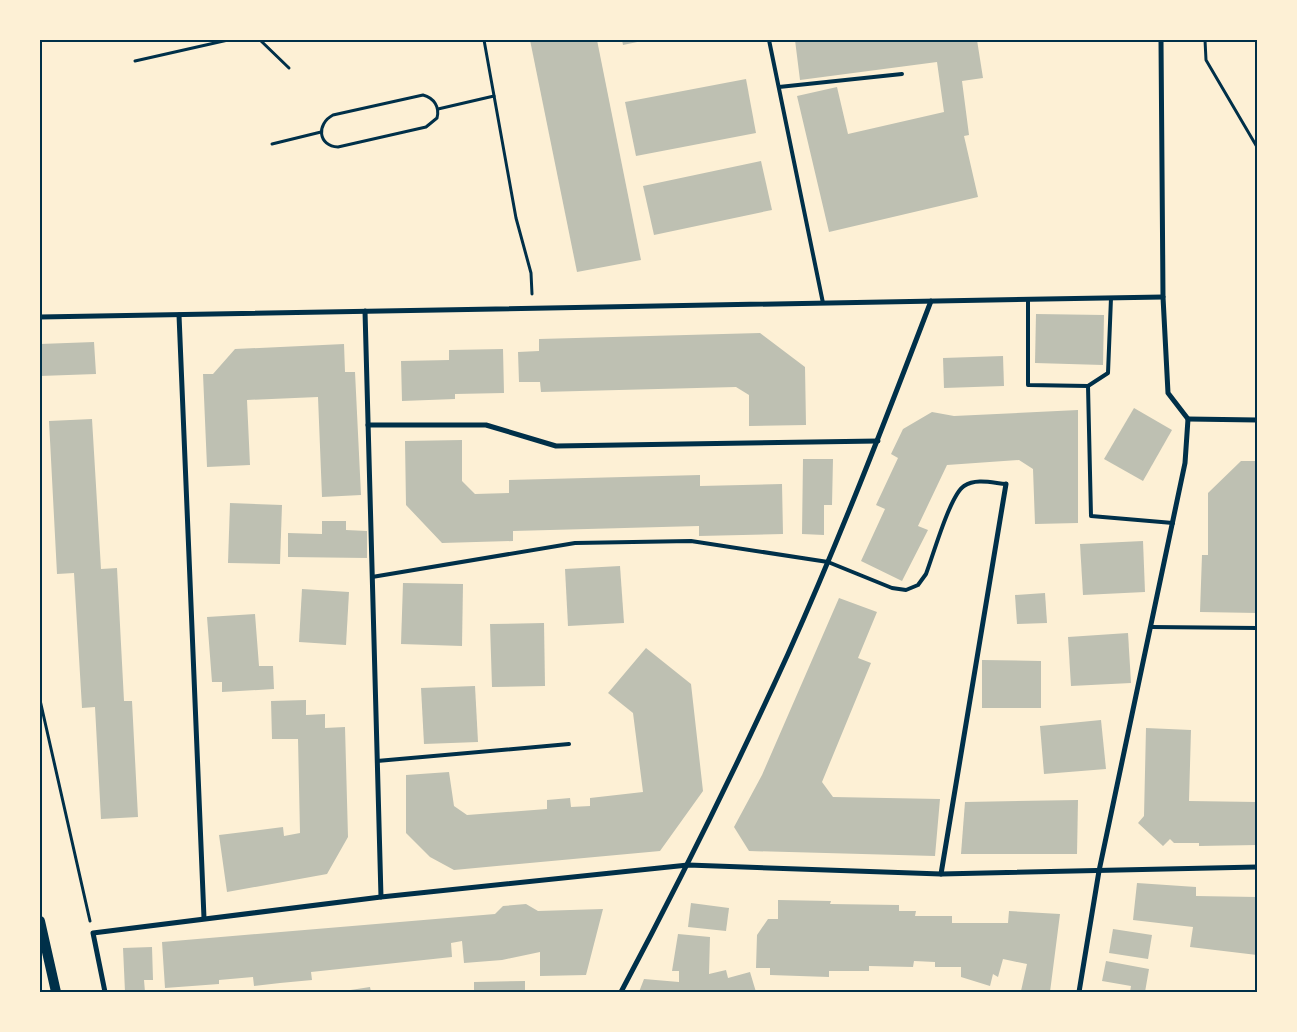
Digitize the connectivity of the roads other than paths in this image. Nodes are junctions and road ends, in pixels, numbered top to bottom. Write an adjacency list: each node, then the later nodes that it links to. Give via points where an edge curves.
1 (769, 40): 4 (lane)
2 (1161, 40): 5 (street)
3 (902, 74): 4 (lane)
4 (779, 87): 9 (lane)
5 (1163, 296): 6 (street); 14 (street, via 1168,393)
6 (1111, 298): 7 (street); 13 (lane, via 1108,373)
7 (1028, 299): 8 (street); 13 (lane, via 1028,385)
8 (931, 301): 9 (street); 17 (street)
9 (823, 303): 10 (street)
10 (365, 311): 11 (street); 16 (street)
11 (179, 315): 12 (street); 31 (street)
12 (40, 317)
13 (1088, 386): 19 (lane, via 1091,516)
14 (1188, 419): 15 (street); 19 (street, via 1185,463)
15 (1257, 420)
16 (368, 425): 17 (street, via 486,424 556,446); 21 (street)
17 (878, 441): 20 (street)
18 (1006, 484): 20 (lane, via 977,482 964,486 953,500 926,574 918,584 906,590 892,588); 29 (street)
19 (1173, 522): 22 (street)
20 (828, 562): 21 (lane, via 691,541 574,543); 26 (street)
21 (372, 577): 25 (street)
22 (1151, 627): 23 (lane); 28 (street)
23 (1257, 628)
24 (569, 744): 25 (lane)
25 (377, 761): 30 (street)
26 (688, 864): 29 (street); 30 (street); 35 (street)
27 (1257, 867): 28 (street)
28 (1099, 871): 29 (street); 36 (street)
29 (941, 874)
30 (381, 897): 31 (street)
31 (204, 918): 34 (street, via 93,933)
32 (40, 921): 33 (main road)
33 (56, 992)
34 (105, 992)
35 (621, 992)
36 (1079, 992)

